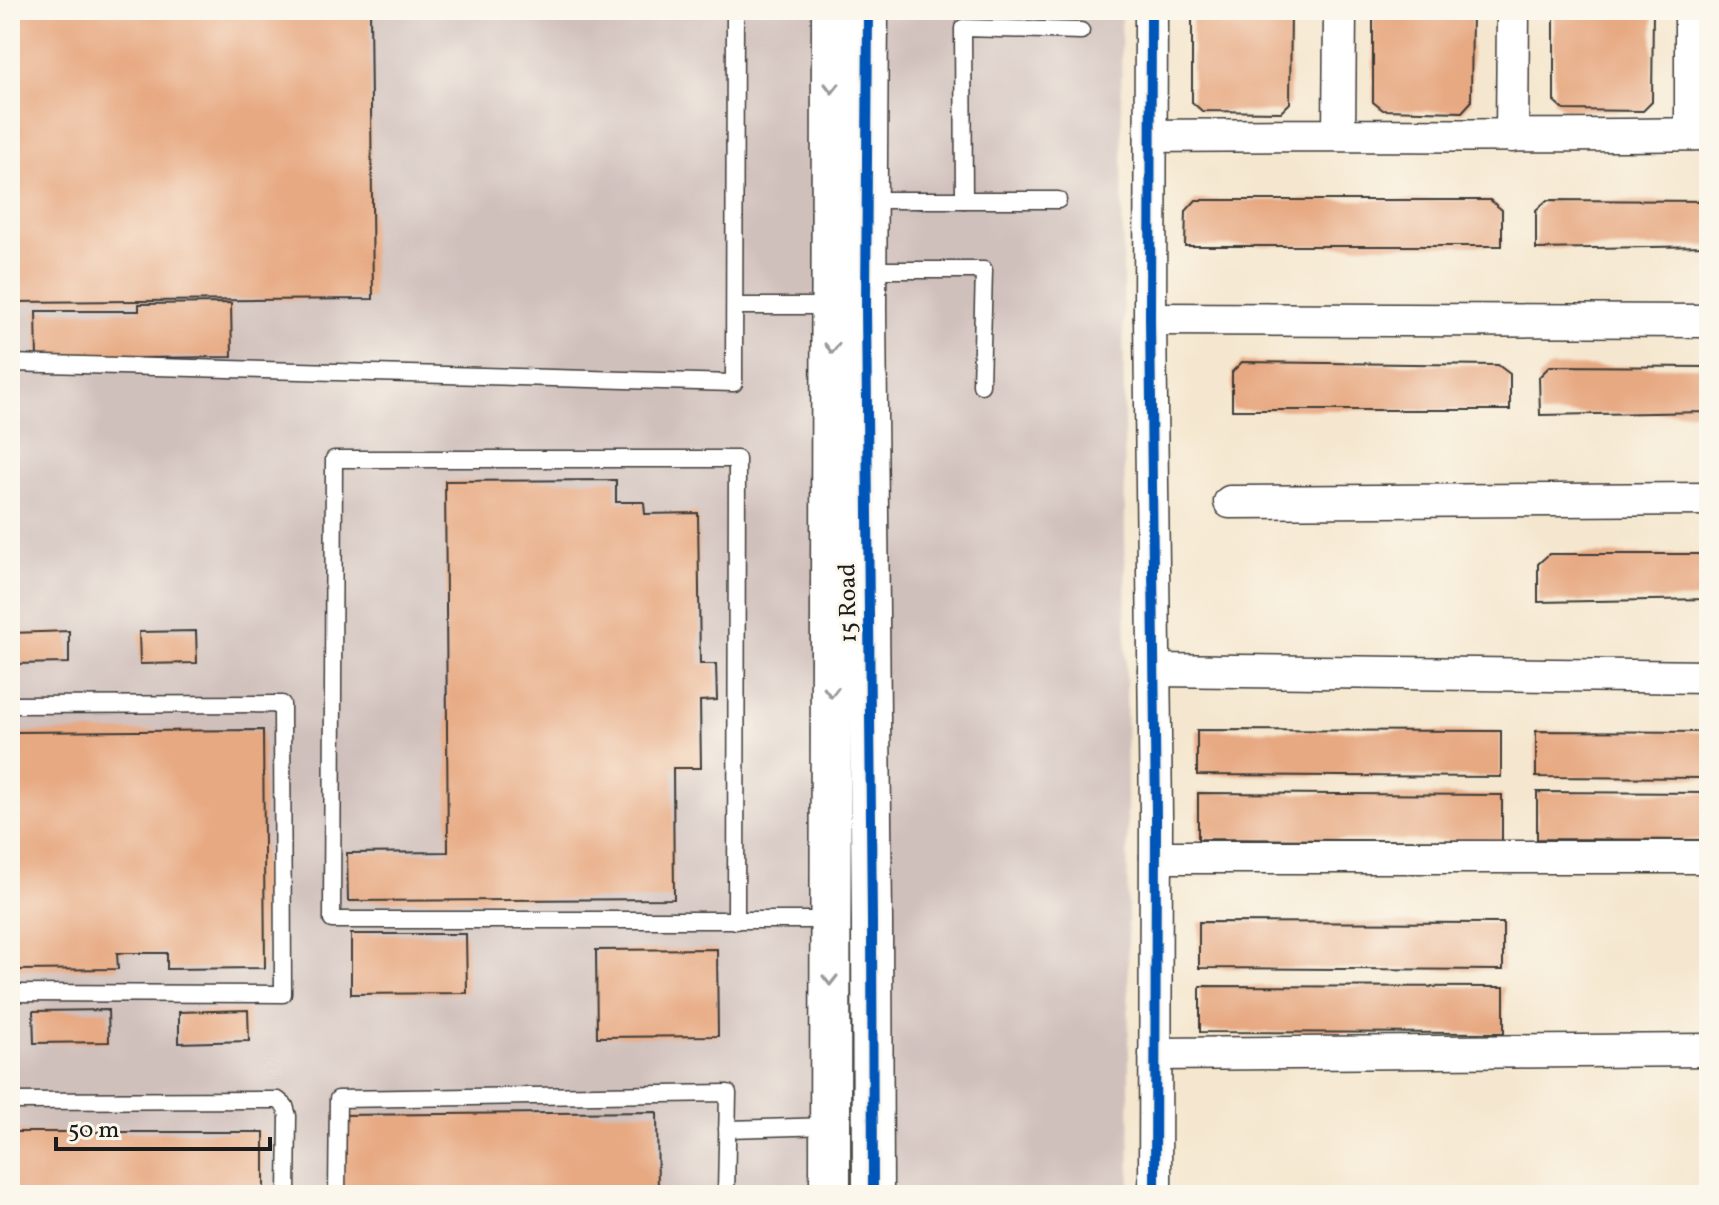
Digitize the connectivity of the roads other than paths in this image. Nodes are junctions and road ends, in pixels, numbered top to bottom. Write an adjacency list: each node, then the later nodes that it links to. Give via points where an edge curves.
1 (735, 10): 17 (lane)
2 (832, 10): 16 (street, 15 Road, one-way to 16)
3 (868, 10): 13 (street, 15 Road)
4 (1151, 10): 11 (street)
5 (1340, 10): 9 (street)
6 (1513, 10): 12 (street)
7 (1691, 10): 10 (street)
8 (1081, 31): 14 (lane, via 963,28)
9 (1339, 134): 11 (street); 12 (street)
10 (1700, 134): 12 (street)
11 (1151, 136): 18 (street)
12 (1512, 136)
13 (867, 200): 14 (lane); 16 (street, 15 Road)
14 (964, 200): 15 (lane)
15 (1058, 200)
16 (843, 282): 17 (lane); 21 (lane, via 984,270); 29 (street, 15 Road, one-way to 29); 41 (street, 15 Road)
17 (735, 306): 20 (lane, via 734,383)
18 (1150, 319): 19 (street); 24 (street)
19 (1709, 321)
20 (10, 363)
21 (981, 385)
22 (1709, 499): 23 (street)
23 (1230, 502)
24 (1154, 670): 25 (street); 27 (street)
25 (1709, 677)
26 (10, 705): 31 (lane, via 282,704 283,994)
27 (1156, 857): 28 (street); 33 (street)
28 (1709, 857)
29 (831, 920): 30 (lane); 35 (street, 15 Road, one-way to 35)
30 (736, 921): 30 (lane, via 737,459 334,459 332,920)
31 (10, 993)
32 (1709, 1050): 33 (street)
33 (1155, 1054): 42 (street)
34 (10, 1101): 37 (lane, via 278,1100 288,1116)
35 (830, 1126): 36 (lane); 40 (street, 15 Road)
36 (727, 1129): 38 (lane, via 728,1093 338,1099); 39 (lane)
37 (287, 1195)
38 (337, 1195)
39 (726, 1195)
40 (830, 1195)
41 (873, 1195)
42 (1155, 1195)

